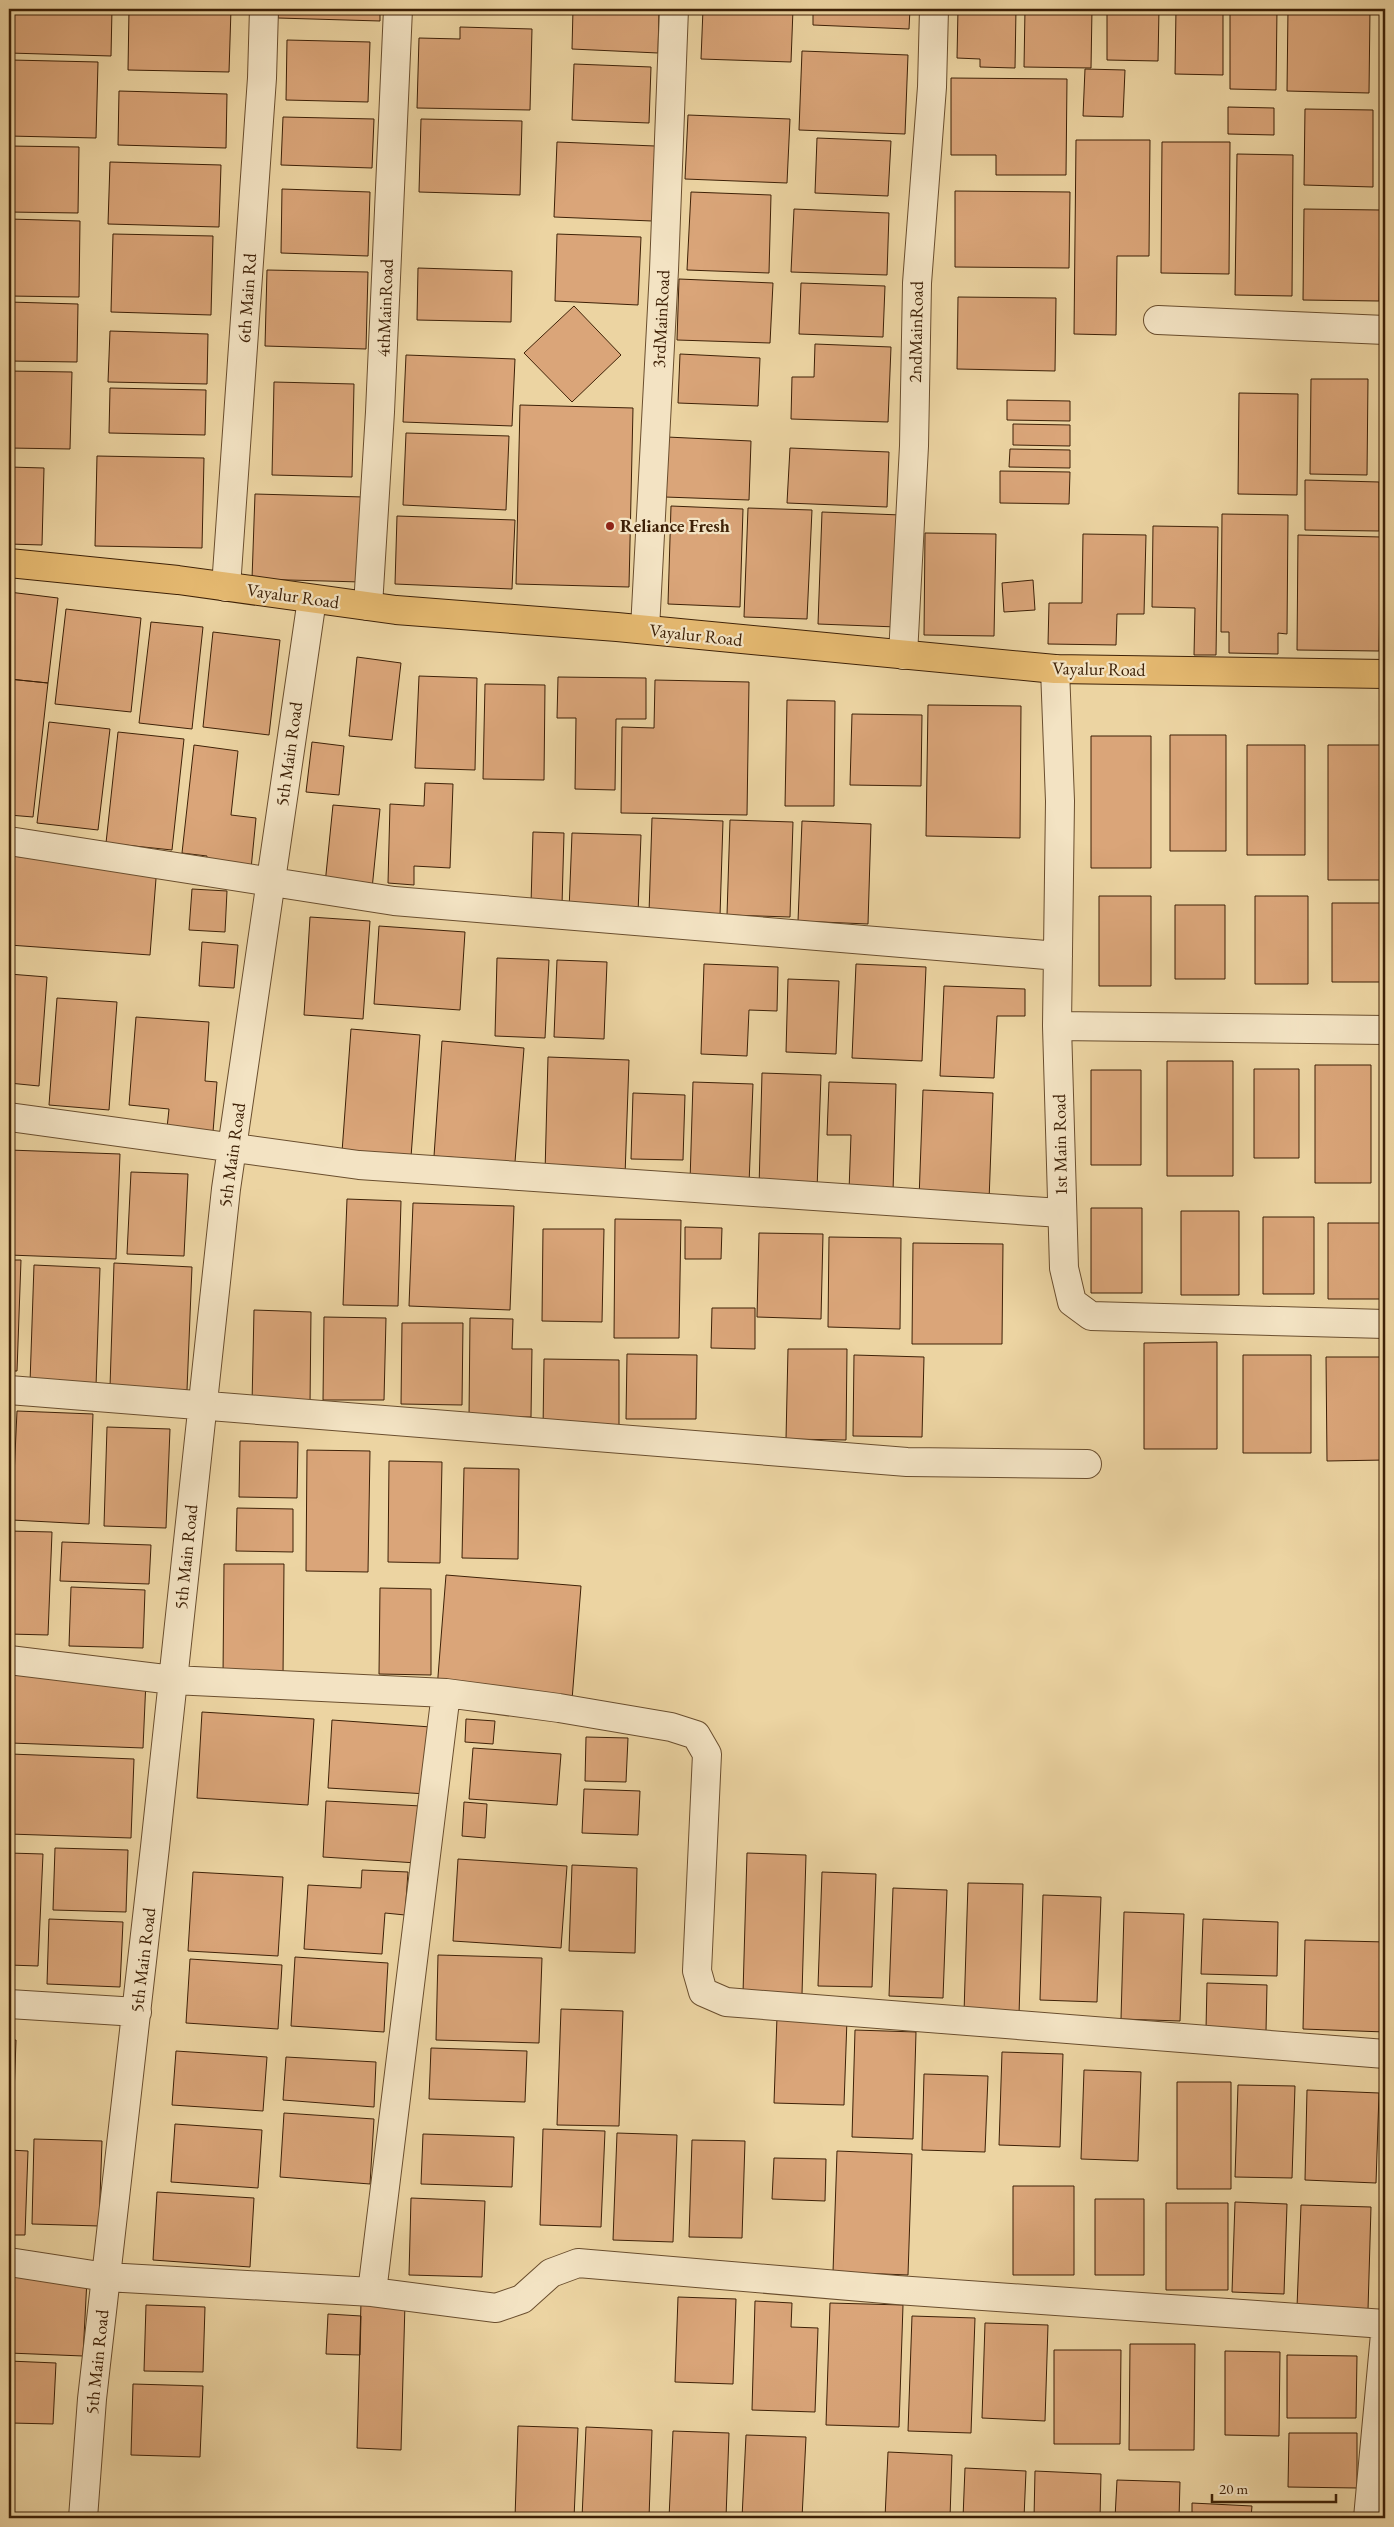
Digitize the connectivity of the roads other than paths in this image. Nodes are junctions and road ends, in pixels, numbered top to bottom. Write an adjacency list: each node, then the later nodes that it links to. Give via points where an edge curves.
1 (264, 9): 8 (street, 6th Main Rd)
2 (398, 9): 10 (street, 4thMainRoad, via 381,402)
3 (674, 9): 11 (street, 3rdMainRoad)
4 (934, 9): 12 (street, 2ndMainRoad, via 932,87 917,284 914,446)
5 (1158, 320): 6 (street)
6 (1385, 330)
7 (9, 563): 8 (main road, Vayalur Road)
8 (226, 586): 9 (main road, Vayalur Road)
9 (312, 599): 10 (main road, Vayalur Road); 16 (street, 5th Main Road)
10 (368, 606): 11 (main road, Vayalur Road)
11 (645, 629): 12 (main road, Vayalur Road)
12 (903, 655): 13 (main road, Vayalur Road)
13 (1055, 669): 14 (main road, Vayalur Road); 17 (street, 1st Main Road, via 1060,801)
14 (1385, 674)
15 (9, 841): 16 (street)
16 (270, 882): 17 (street, via 394,901); 21 (street, 5th Main Road)
17 (1058, 956): 18 (street, 1st Main Road)
18 (1057, 1026): 19 (street); 22 (street, 1st Main Road)
19 (1385, 1030)
20 (9, 1117): 21 (street)
21 (232, 1148): 22 (street, via 359,1165); 25 (street, 5th Main Road)
22 (1061, 1213): 23 (street, 1st Main Road, via 1064,1268 1072,1302 1091,1316)
23 (1385, 1324)
24 (9, 1390): 25 (street)
25 (202, 1406): 26 (street, via 907,1462); 28 (street, 5th Main Road)
26 (1087, 1464)
27 (9, 1660): 28 (street)
28 (173, 1680): 29 (street); 31 (street, 5th Main Road)
29 (446, 1693): 32 (street, via 671,1726 696,1735 707,1754 697,1971 703,1992 726,2002); 35 (street)
30 (9, 2004): 31 (street)
31 (137, 2012): 34 (street, 5th Main Road)
32 (1385, 2054)
33 (9, 2262): 34 (street)
34 (106, 2277): 35 (street); 39 (street, 5th Main Road, via 92,2399)
35 (372, 2292): 36 (street, via 496,2308 522,2299 551,2273 578,2263)
36 (1385, 2324)
37 (1385, 2334): 38 (street)
38 (1374, 2506)
39 (84, 2518)

